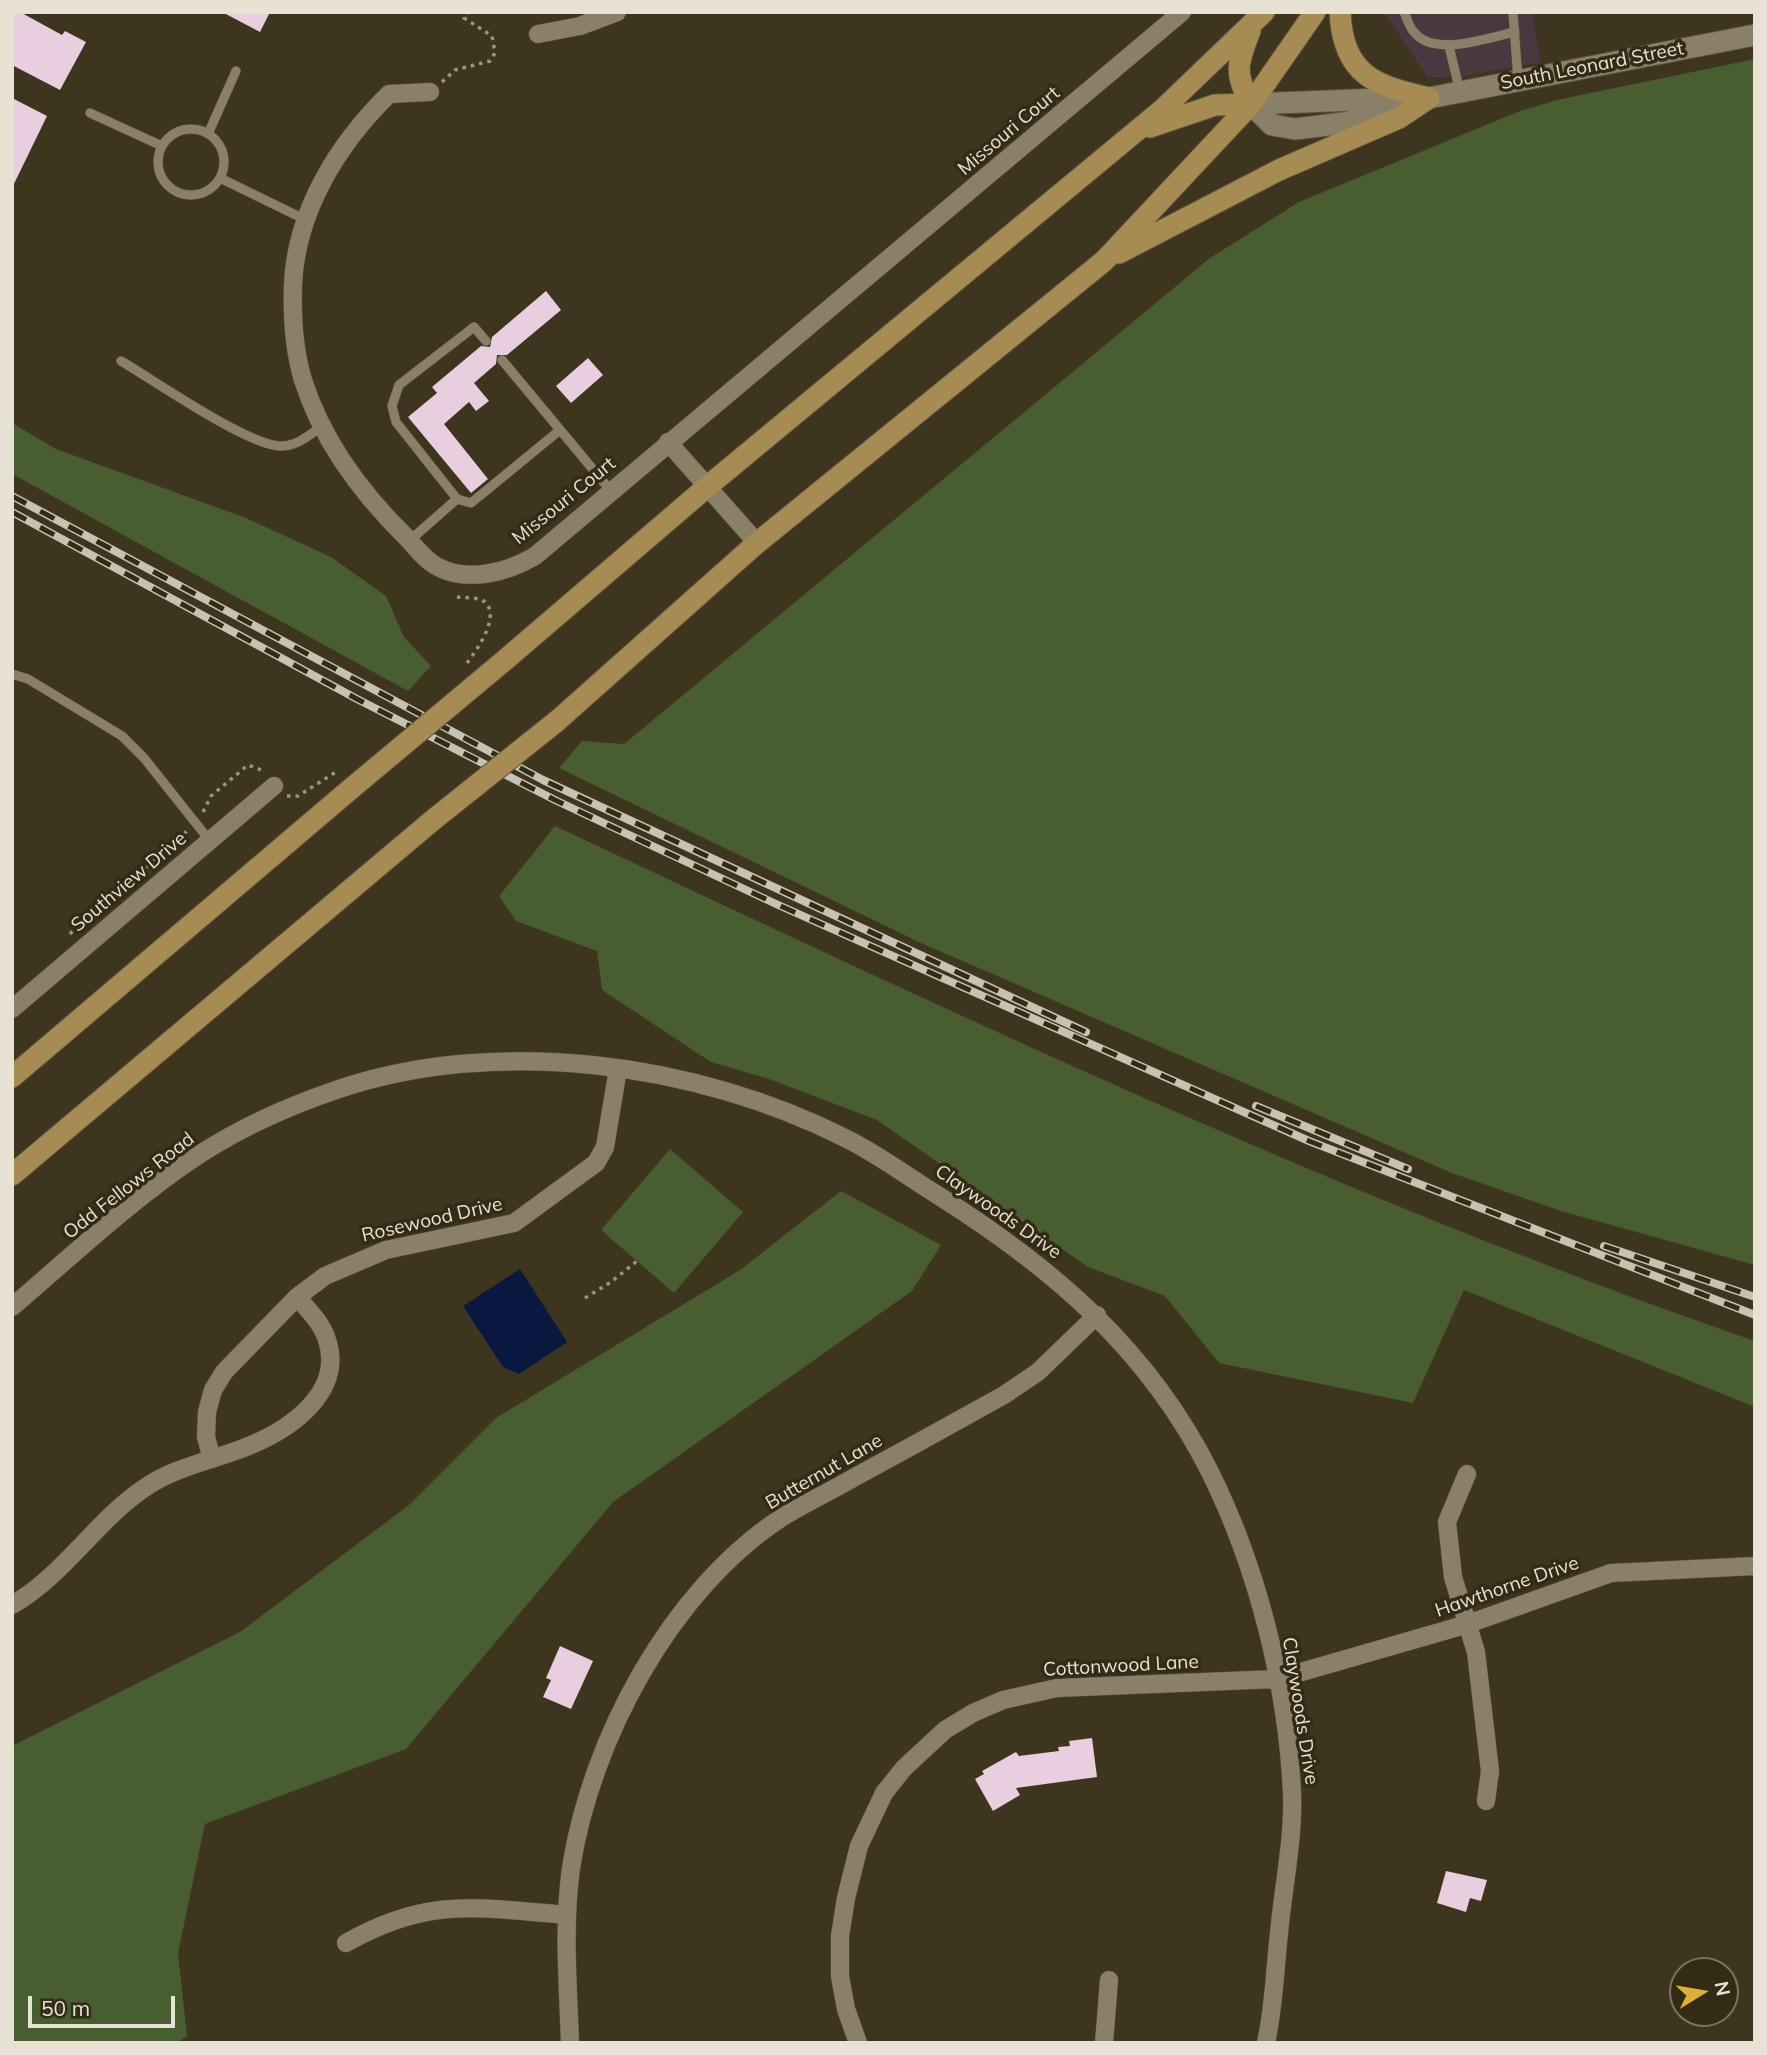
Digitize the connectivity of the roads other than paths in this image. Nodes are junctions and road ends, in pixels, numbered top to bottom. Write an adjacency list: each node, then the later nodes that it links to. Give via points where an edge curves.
1 (617, 12): 9 (street, via 580,26)
2 (1182, 12): 30 (street, Missouri Court)
3 (1315, 12): 17 (highway)
4 (1339, 12): 16 (highway, via 1347,49 1368,78 1384,88)
5 (1404, 12): 11 (lane, via 1415,34)
6 (1513, 12): 8 (lane)
7 (1258, 19): 17 (highway, via 1239,62 1239,83); 20 (highway)
8 (1515, 32): 11 (lane); 13 (lane)
9 (538, 34)
10 (1755, 35): 13 (main road, South Leonard Street)
11 (1449, 46): 14 (lane)
12 (236, 71): 19 (lane)
13 (1518, 80): 14 (main road, South Leonard Street)
14 (1460, 92): 16 (main road, South Leonard Street)
15 (430, 93): 23 (street, Missouri Court, via 389,94 363,120 322,181)
16 (1429, 98): 17 (main road, South Leonard Street, via 1344,123 1295,129 1272,125); 24 (highway, via 1399,118 1235,191)
17 (1251, 104): 20 (highway, via 1215,105 1185,113); 24 (highway)
18 (90, 113): 21 (lane)
19 (208, 134): 21 (lane, via 181,131); 22 (lane, via 223,153)
20 (1126, 139): 31 (highway)
21 (162, 146): 22 (lane, via 159,170 175,191 200,195)
22 (220, 178): 23 (lane)
23 (306, 220): 28 (street, Missouri Court, via 293,283 294,323 302,376)
24 (1104, 261): 35 (highway)
25 (486, 341): 33 (lane, via 474,327 399,385 392,406 396,422)
26 (502, 359): 29 (lane)
27 (121, 361): 28 (lane, via 248,437 278,446 296,444)
28 (322, 426): 34 (street, Missouri Court, via 348,471)
29 (560, 430): 32 (lane); 33 (lane, via 471,503)
30 (668, 442): 31 (street); 32 (street, Missouri Court)
31 (708, 486): 35 (street); 41 (highway, bridge)
32 (611, 491): 34 (street, Missouri Court, via 535,556 484,575 439,568)
33 (457, 499): 34 (lane)
34 (409, 541)
35 (757, 543): 43 (highway, bridge, via 557,721)
36 (12, 674): 38 (lane, via 28,679 122,736)
37 (274, 786): 38 (street, Southview Drive)
38 (210, 841): 39 (street, Southview Drive)
39 (12, 1009)
40 (618, 1069): 42 (street, Claywoods Drive, via 490,1063 416,1071); 44 (street, Rosewood Drive, via 605,1147 596,1163 514,1223 376,1253 325,1276); 46 (street, Claywoods Drive, via 710,1086 781,1109 849,1139 1036,1261)
41 (12, 1077)
42 (359, 1084): 45 (street, Odd Fellows Road, via 267,1116 199,1154)
43 (12, 1175)
44 (297, 1297): 47 (street, Rosewood Drive, via 224,1372 213,1390 206,1412); 47 (street, via 327,1340 329,1374 321,1394 280,1430)
45 (12, 1307)
46 (1097, 1315): 52 (street, Claywoods Drive, via 1165,1396 1210,1472 1241,1546); 54 (street, Butternut Lane, via 1058,1354 1004,1395 780,1519 694,1599 627,1697 601,1755 582,1816)
47 (212, 1459): 50 (street, via 146,1487 38,1587)
48 (1467, 1474): 51 (street, via 1447,1522 1453,1577)
49 (1755, 1566): 51 (street, Hawthorne Drive, via 1611,1573)
50 (12, 1605)
51 (1468, 1624): 52 (street, Hawthorne Drive); 53 (street, via 1476,1652 1490,1771)
52 (1277, 1679): 58 (street, Cottonwood Lane, via 1030,1693 973,1713 923,1748 884,1793 859,1846 846,1898 840,1976); 60 (street, Claywoods Drive, via 1293,1797)
53 (1486, 1801)
54 (567, 1915): 55 (street, via 444,1908 410,1913); 57 (street, Butternut Lane)
55 (346, 1943)
56 (1109, 1980): 59 (street)
57 (570, 2043)
58 (858, 2043)
59 (1104, 2043)
60 (1266, 2043)

